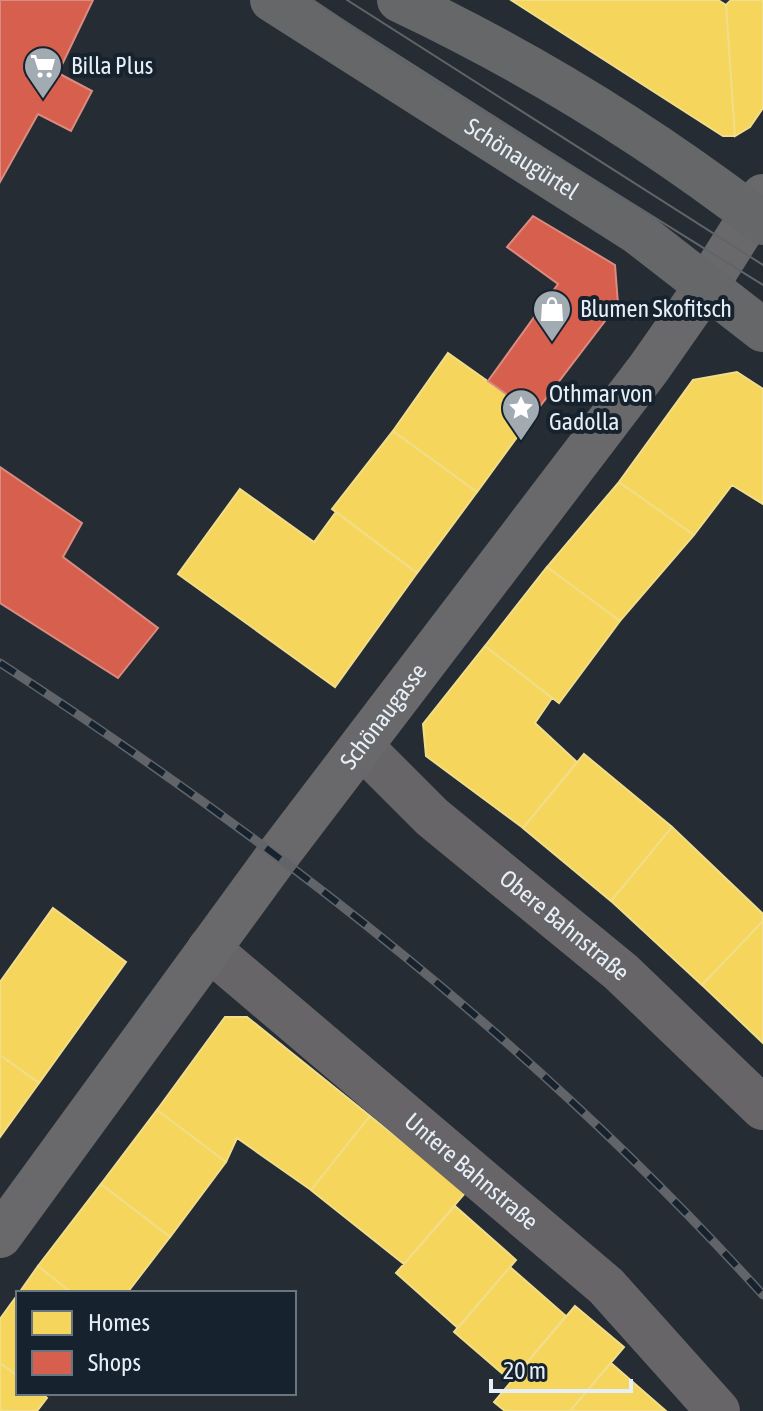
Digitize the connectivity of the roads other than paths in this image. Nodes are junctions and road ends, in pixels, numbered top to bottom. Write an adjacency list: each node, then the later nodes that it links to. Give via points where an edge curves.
1 (272, 0): 4 (main road, Schönaugürtel, via 629,228)
2 (399, 0): 3 (main road, via 591,104)
3 (759, 211): 4 (main road, Schönaugasse)
4 (707, 285): 5 (main road, Schönaugürtel); 6 (main road, Schönaugasse)
5 (763, 330)
6 (362, 747): 7 (main road, Schönaugasse); 8 (street, Obere Bahnstraße, via 432,817 621,972)
7 (209, 949): 9 (main road, Schönaugasse); 10 (street, Untere Bahnstraße, via 606,1286)
8 (763, 1108)
9 (0, 1236)
10 (718, 1411)

